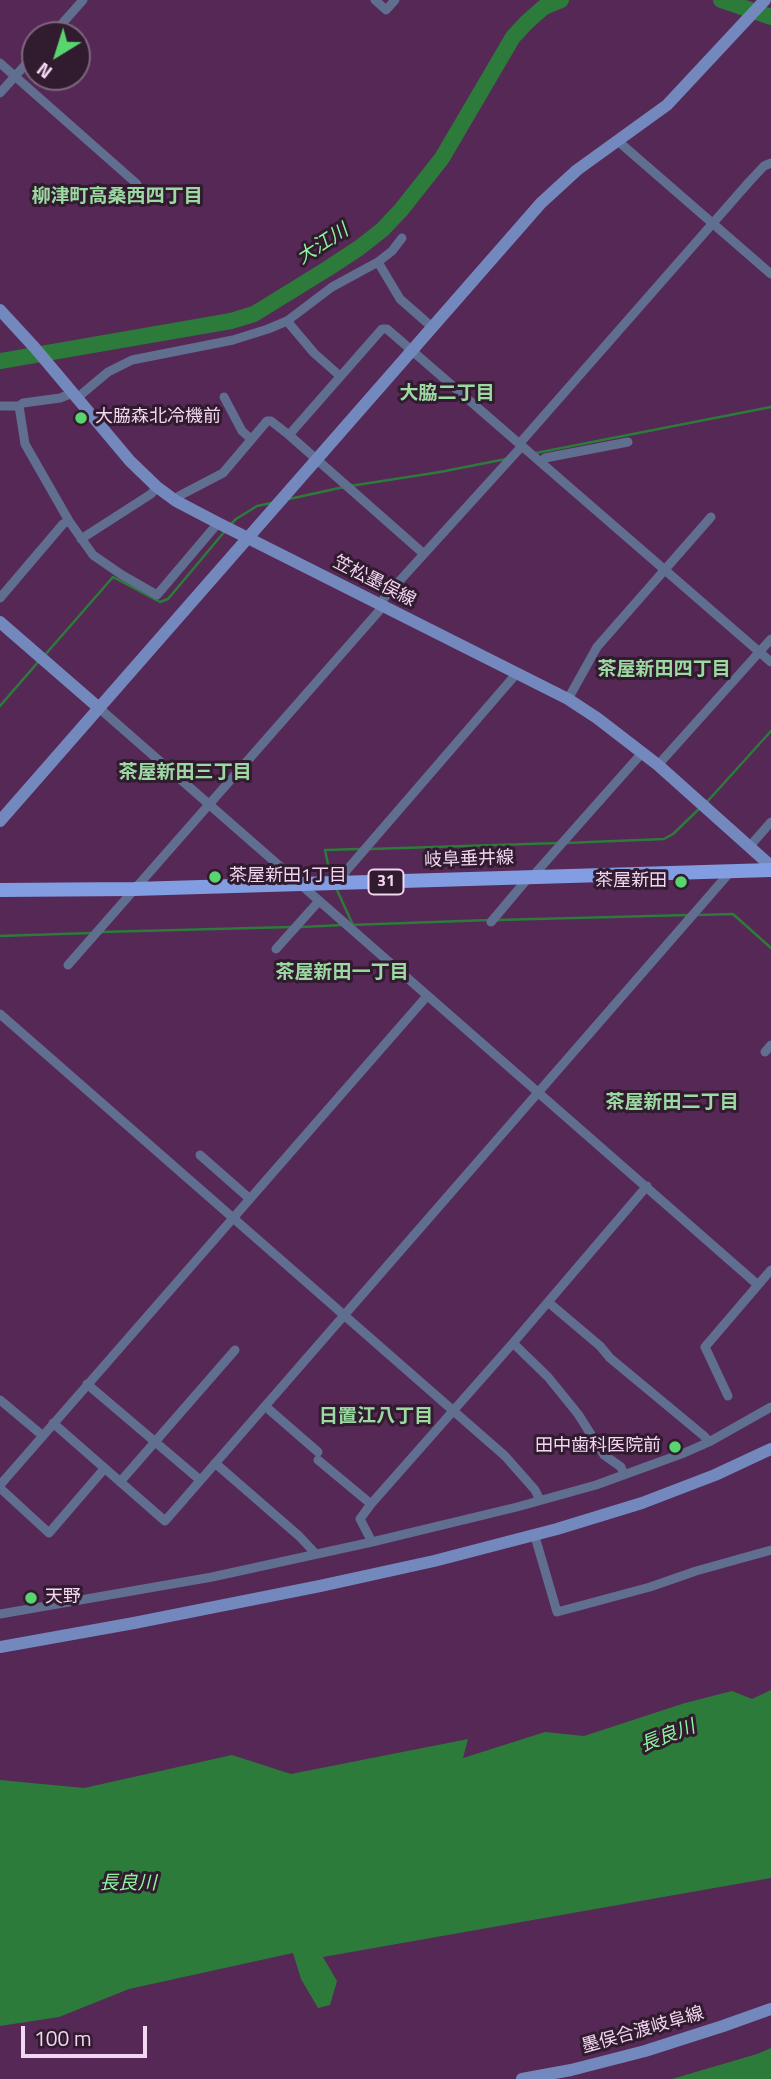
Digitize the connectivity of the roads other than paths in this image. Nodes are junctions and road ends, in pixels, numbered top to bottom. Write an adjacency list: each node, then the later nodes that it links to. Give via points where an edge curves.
1 (83, 0): 5 (street)
2 (375, 0): 3 (street, via 386,10)
3 (394, 0)
4 (765, 0): 10 (street, via 667,105)
5 (64, 21)
6 (0, 63): 8 (street)
7 (21, 69): 8 (street)
8 (15, 76): 9 (street); 12 (street)
9 (0, 93)
10 (618, 142): 13 (street); 19 (street, via 541,202)
11 (771, 163): 13 (street)
12 (137, 184)
13 (712, 224): 16 (street); 29 (street)
14 (402, 238): 15 (street)
15 (378, 262): 18 (street, via 332,287); 19 (street, via 400,299)
16 (771, 274)
17 (0, 310): 22 (street, 笠松墨俣線)
18 (287, 321): 21 (street); 22 (street, via 233,340 132,360)
19 (432, 327): 20 (street)
20 (412, 350): 21 (street, via 382,329); 29 (street); 30 (street)
21 (340, 376): 26 (street)
22 (75, 395): 25 (street); 32 (street, 笠松墨俣線)
23 (224, 397): 27 (street)
24 (0, 406): 25 (street)
25 (19, 406): 35 (street, via 25,444)
26 (289, 435): 27 (street, via 267,421); 30 (street)
27 (251, 439): 33 (street, via 223,472)
28 (628, 442): 31 (street)
29 (521, 444): 31 (street); 39 (street)
30 (316, 461): 37 (street); 39 (street)
31 (541, 462): 40 (street)
32 (157, 487): 33 (street, 笠松墨俣線); 38 (street)
33 (176, 501): 36 (street, 笠松墨俣線)
34 (710, 517): 40 (street)
35 (69, 521): 38 (street); 41 (street)
36 (218, 523): 37 (street, 笠松墨俣線); 38 (street, via 157,595 106,566)
37 (248, 538): 42 (street, 笠松墨俣線); 49 (street)
38 (81, 539)
39 (424, 554): 42 (street)
40 (665, 569): 45 (street); 48 (street, via 597,647)
41 (0, 598)
42 (382, 605): 47 (street, 笠松墨俣線); 52 (street)
43 (0, 622): 49 (street)
44 (771, 639): 45 (street)
45 (760, 652): 46 (street); 51 (street)
46 (771, 662)
47 (517, 673): 48 (street, 笠松墨俣線); 59 (street, via 346,871)
48 (568, 699): 50 (street, 笠松墨俣線)
49 (99, 708): 52 (street); 53 (street)
50 (642, 752): 51 (street, 笠松墨俣線); 58 (street)
51 (658, 765): 55 (street, 笠松墨俣線)
52 (209, 806): 60 (street); 61 (street)
53 (0, 821)
54 (771, 822): 55 (street)
55 (750, 846): 56 (street, 笠松墨俣線)
56 (771, 868): 57 (main road, 岐阜垂井線 / 31)
57 (731, 871): 58 (main road, 岐阜垂井線 / 31); 69 (street)
58 (531, 877): 59 (main road, 岐阜垂井線 / 31); 64 (street)
59 (341, 883): 60 (main road, 岐阜垂井線 / 31)
60 (300, 884): 61 (main road, 岐阜垂井線 / 31); 63 (street)
61 (134, 889): 62 (main road, 岐阜垂井線 / 31); 66 (street)
62 (0, 890)
63 (319, 901): 65 (street); 67 (street)
64 (491, 922)
65 (276, 948)
66 (68, 965)
67 (427, 996): 69 (street); 72 (street)
68 (0, 1014): 73 (street)
69 (538, 1092): 71 (street); 77 (street)
70 (200, 1155): 72 (street)
71 (647, 1186): 75 (street); 76 (street)
72 (250, 1199): 73 (street)
73 (233, 1218): 77 (street); 80 (street)
74 (771, 1270): 75 (street)
75 (758, 1285): 81 (street, via 705,1347)
76 (548, 1302): 78 (street); 89 (street)
77 (343, 1315): 83 (street); 85 (street)
78 (513, 1343): 85 (street); 93 (street, via 548,1377 604,1455 621,1467)
79 (235, 1350): 88 (street)
80 (88, 1384): 86 (street); 88 (street)
81 (728, 1396)
82 (0, 1400): 87 (street)
83 (265, 1406): 91 (street); 98 (street)
84 (771, 1407): 89 (street)
85 (453, 1411): 97 (street, via 505,1456); 98 (street)
86 (53, 1423): 87 (street); 92 (street)
87 (43, 1436): 96 (street)
88 (154, 1441): 94 (street); 95 (street)
89 (709, 1442): 93 (street)
90 (771, 1449): 104 (street, via 642,1503 434,1561)
91 (215, 1463): 94 (street); 102 (street)
92 (104, 1469): 95 (street); 96 (street, via 50,1533)
93 (624, 1475): 97 (street)
94 (200, 1480): 95 (street, via 165,1521)
95 (120, 1482)
96 (0, 1487)
97 (540, 1500): 100 (street)
98 (371, 1504): 100 (street, via 360,1519)
99 (536, 1540): 101 (street, via 556,1612)
100 (372, 1542): 102 (street)
101 (771, 1550)
102 (316, 1554): 103 (street)
103 (0, 1614)
104 (0, 1647)
105 (771, 2008): 106 (street, 墨俣合渡岐阜線, via 645,2051)
106 (522, 2079)

